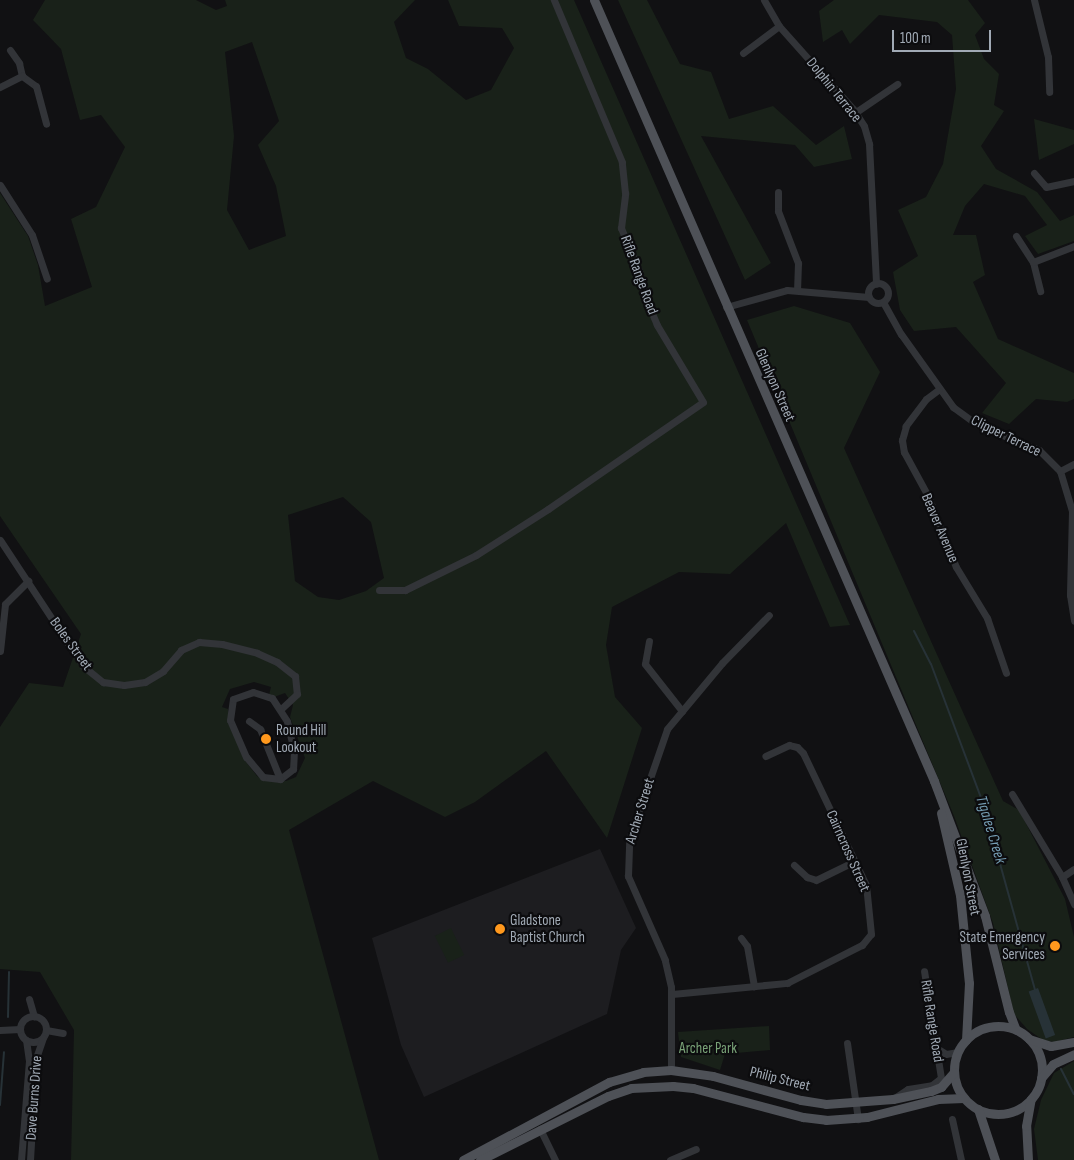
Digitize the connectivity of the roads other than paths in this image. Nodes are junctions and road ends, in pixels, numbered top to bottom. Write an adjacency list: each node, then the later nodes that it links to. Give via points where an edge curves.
1 (554, 0): 33 (street, Rifle Range Road, via 622,162 625,193 621,228 639,271 644,294 657,325 703,402 476,555 405,590)
2 (594, 0): 27 (main road, Glenlyon Street)
3 (764, 0): 5 (street, Dolphin Terrace)
4 (1034, 0): 11 (street, via 1048,56)
5 (779, 26): 7 (street); 12 (street, Dolphin Terrace)
6 (10, 50): 8 (street, via 19,63)
7 (743, 54)
8 (22, 76): 10 (street); 13 (street, via 36,86)
9 (897, 84): 12 (street)
10 (0, 87)
11 (1049, 92)
12 (856, 112): 22 (street, Dolphin Terrace, via 869,144)
13 (46, 124)
14 (1034, 173): 15 (street, via 1046,187)
15 (1074, 181)
16 (0, 185): 21 (street, via 32,235)
17 (778, 192): 23 (street, via 778,211 798,263)
18 (1016, 236): 20 (street)
19 (1074, 246): 20 (street)
20 (1033, 262): 24 (street)
21 (46, 279)
22 (876, 284): 25 (street, via 871,287); 26 (street, via 887,290)
23 (797, 290): 25 (street); 27 (street)
24 (1040, 291)
25 (869, 297): 26 (street, via 877,303)
26 (883, 302): 28 (street, Clipper Terrace)
27 (726, 307): 44 (main road, Glenlyon Street)
28 (938, 390): 30 (street, Clipper Terrace, via 962,415 984,428 1030,445 1046,456); 38 (street, Beaver Avenue, via 926,399 906,426 902,440 904,452 928,496 956,567 987,618)
29 (1074, 464): 30 (street)
30 (1060, 472): 35 (street, Clipper Terrace, via 1072,511 1070,595)
31 (0, 540): 32 (street, Boles Street)
32 (28, 581): 37 (street, via 5,604); 39 (street, Boles Street, via 83,666 102,682 124,685 145,682 163,671 181,650 198,642 222,644 257,653 277,662 295,676 297,694)
33 (380, 590)
34 (768, 615): 40 (street, Archer Street)
35 (1074, 621)
36 (649, 641): 40 (street, via 645,664)
37 (0, 652)
38 (1006, 673)
39 (281, 709): 43 (street, via 294,751 293,769); 43 (street, via 272,698 253,692 233,699 230,720 246,757 263,777)
40 (682, 711): 54 (street, Archer Street, via 667,729 629,840 628,876 665,960)
41 (249, 721): 43 (street, via 260,729)
42 (765, 756): 46 (street, Cairncross Street, via 789,745 800,749)
43 (280, 779)
44 (934, 781): 60 (main road, Glenlyon Street, via 985,916); 65 (main road, Glenlyon Street, via 960,895 969,983)
45 (1012, 794): 49 (street)
46 (855, 861): 47 (street, via 816,880 807,877); 53 (street, Cairncross Street, via 868,893 871,934 868,940 787,983)
47 (794, 865)
48 (1074, 869): 49 (street)
49 (1062, 877): 50 (street)
50 (1074, 904)
51 (741, 938): 53 (street, via 747,946)
52 (924, 971): 68 (street, Rifle Range Road)
53 (754, 986): 54 (street, Cairncross Street)
54 (672, 994): 71 (street, Archer Street)
55 (29, 999): 56 (street)
56 (34, 1016): 57 (street, via 26,1018); 59 (street, via 41,1019)
57 (20, 1029): 58 (street); 64 (street)
58 (0, 1030)
59 (46, 1030): 61 (street); 62 (street)
60 (1016, 1030): 63 (main road); 65 (main road, via 990,1027)
61 (63, 1033)
62 (42, 1038): 64 (street, via 35,1042); 85 (street, Dave Burns Drive, via 36,1058)
63 (1029, 1039): 66 (main road, via 1051,1046); 73 (main road, via 1040,1057)
64 (26, 1040): 84 (street, Dave Burns Drive, via 29,1061)
65 (966, 1040): 69 (main road)
66 (1074, 1042)
67 (847, 1043): 78 (street)
68 (938, 1049): 69 (street, via 946,1054); 75 (street, Rifle Range Road, via 941,1074 937,1082 908,1089)
69 (957, 1052): 72 (main road)
70 (1074, 1054): 73 (main road, via 1053,1064)
71 (671, 1070): 74 (main road); 78 (main road, Philip Street, via 713,1076 801,1100); 86 (main road, Philip Street, via 643,1072 609,1082)
72 (954, 1072): 75 (main road, Philip Street, via 941,1087); 76 (main road)
73 (1041, 1078): 77 (main road)
74 (678, 1086): 80 (main road, Philip Street, via 710,1091 803,1118); 82 (main road, Philip Street, via 631,1088)
75 (893, 1098): 78 (main road, Philip Street)
76 (964, 1098): 79 (main road); 80 (main road, Philip Street, via 938,1099)
77 (1031, 1099): 79 (main road, via 1006,1113); 92 (main road, via 1026,1126)
78 (855, 1102): 80 (street)
79 (978, 1109): 91 (main road)
80 (858, 1118)
81 (952, 1119): 90 (street)
82 (540, 1129): 87 (main road, Philip Street); 88 (street)
83 (696, 1149): 89 (street)
84 (21, 1160)
85 (30, 1160)
86 (463, 1160)
87 (480, 1160)
88 (555, 1160)
89 (670, 1160)
90 (961, 1160)
91 (994, 1160)
92 (1028, 1160)

